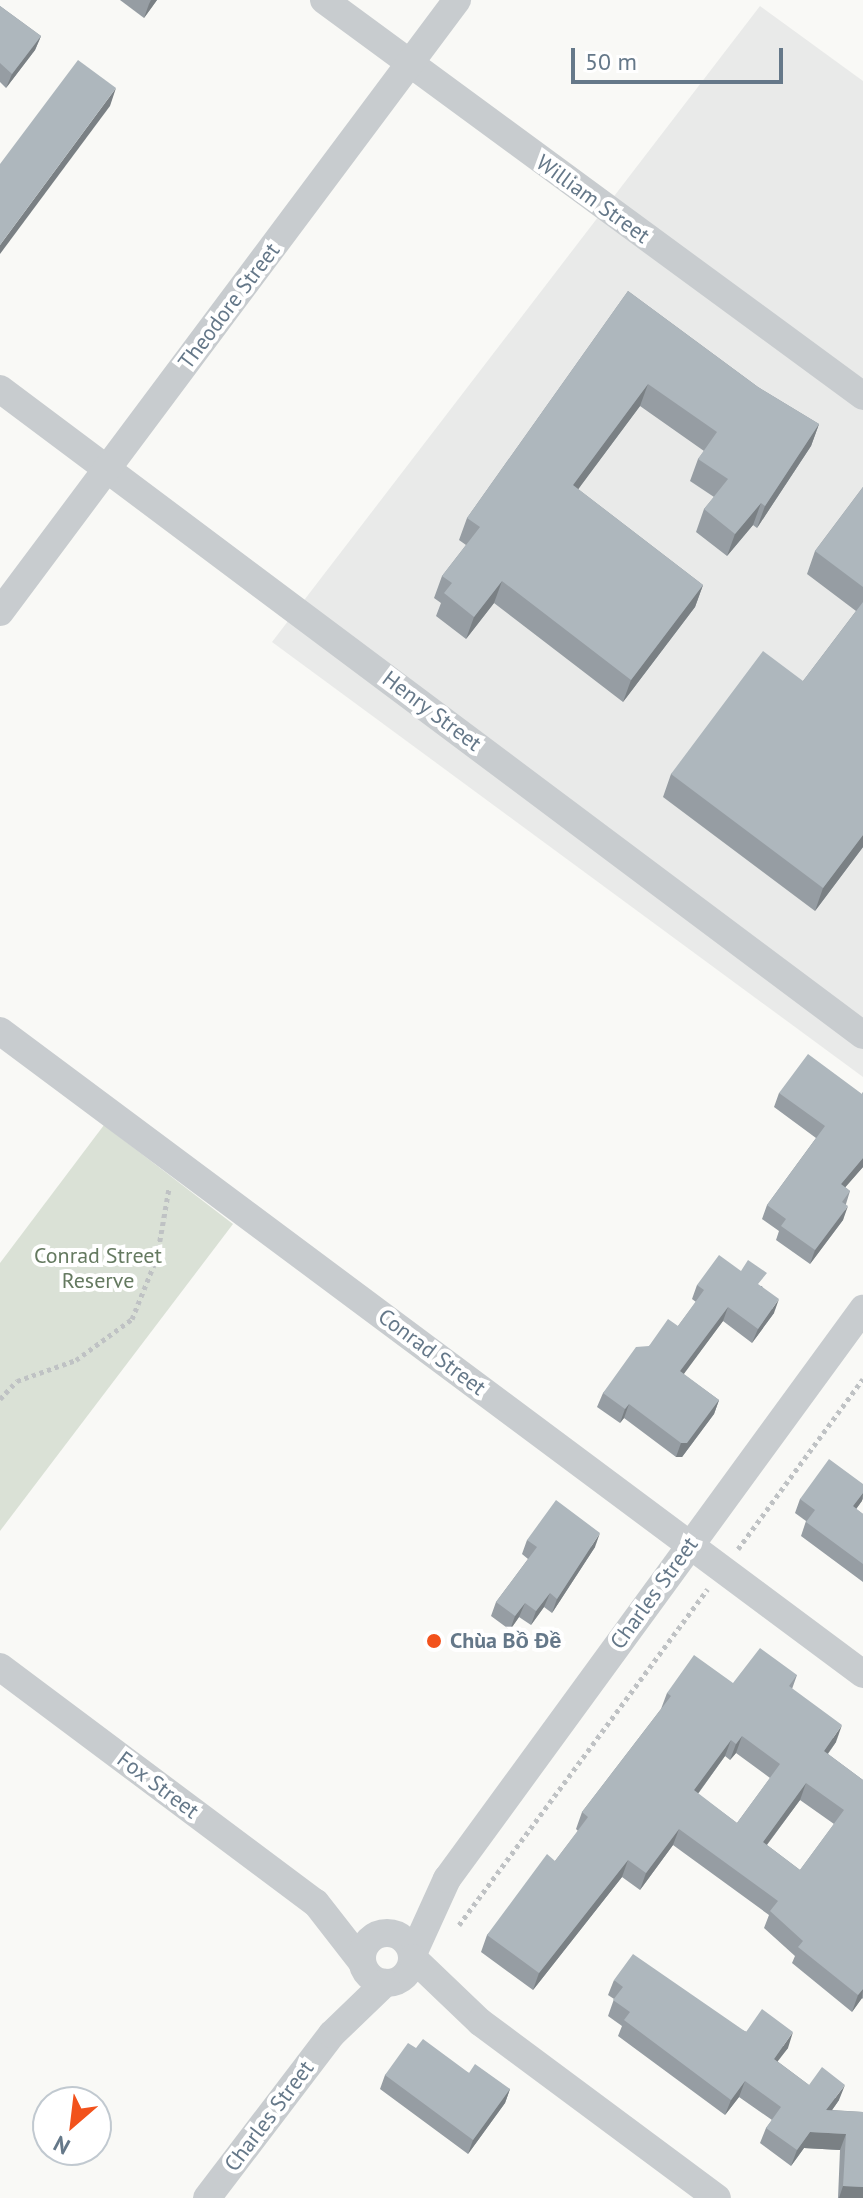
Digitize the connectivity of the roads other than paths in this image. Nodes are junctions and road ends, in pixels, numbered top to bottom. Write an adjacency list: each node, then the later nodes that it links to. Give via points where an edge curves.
1 (324, 0): 3 (street, William Street)
2 (457, 0): 3 (street, Theodore Street)
3 (409, 64): 5 (street, William Street); 6 (street, Theodore Street)
4 (0, 389): 6 (street, Henry Street)
5 (863, 396)
6 (108, 468): 7 (street, Theodore Street); 9 (street, Henry Street)
7 (0, 612)
8 (0, 1031): 11 (street, Conrad Street)
9 (863, 1035)
10 (863, 1309): 11 (street, Charles Street)
11 (688, 1544): 13 (street, Conrad Street); 14 (street, Charles Street)
12 (0, 1667): 15 (street, Fox Street)
13 (863, 1674)
14 (447, 1879): 16 (street, Charles Street); 17 (street, Charles Street)
15 (316, 1903): 16 (street, Fox Street); 18 (street, Fox Street)
16 (386, 1932): 17 (street, via 405,1939); 18 (street, via 364,1946)
17 (413, 1957): 19 (street, via 407,1974); 21 (street)
18 (362, 1964): 19 (street, via 372,1978); 20 (street, Charles Street)
19 (390, 1983): 20 (street, Charles Street); 21 (street, via 447,2005)
20 (332, 2034): 22 (street, Charles Street)
21 (502, 2038): 23 (street)
22 (207, 2198)
23 (717, 2198)

